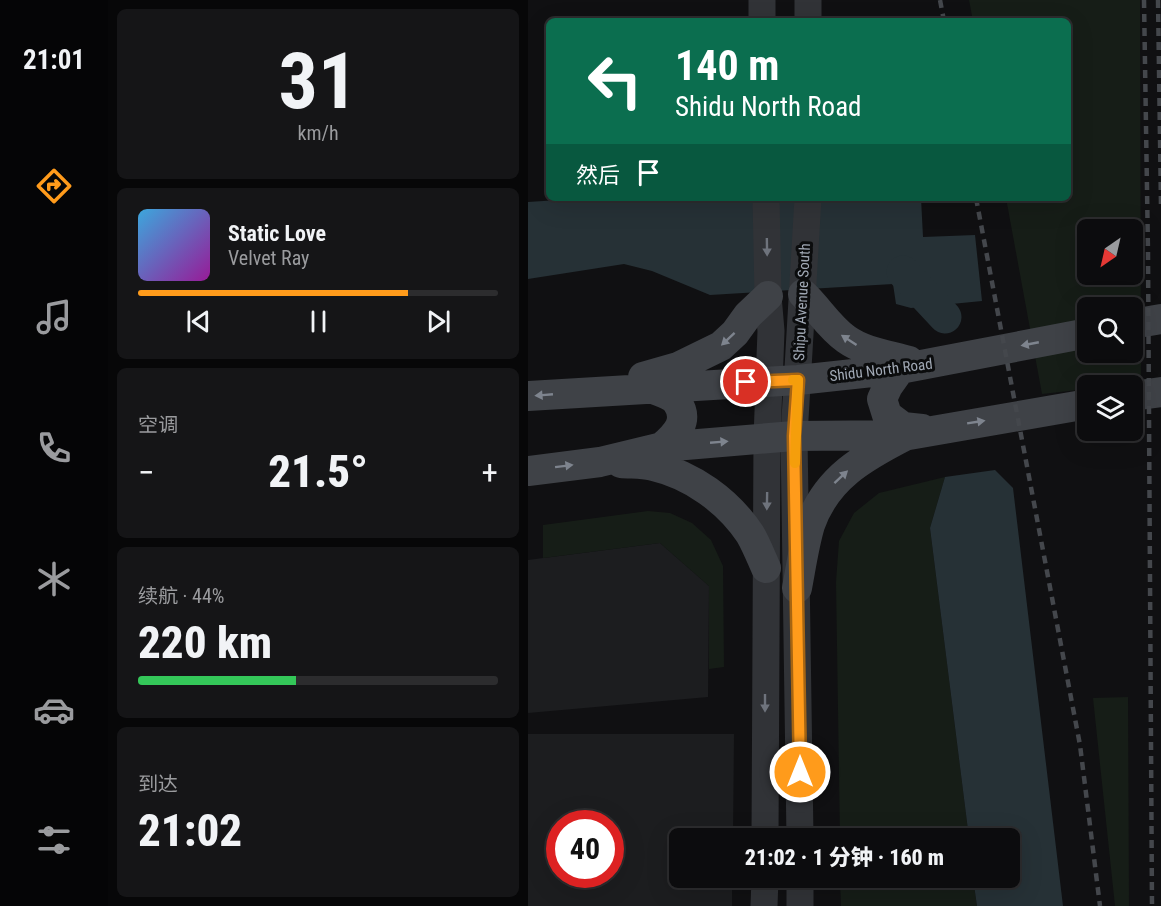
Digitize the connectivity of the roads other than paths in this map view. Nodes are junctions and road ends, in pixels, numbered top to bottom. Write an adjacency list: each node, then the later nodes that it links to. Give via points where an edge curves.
1 (762, 0): 3 (street)
2 (808, 0): 4 (street)
3 (762, 18)
4 (808, 18)
5 (766, 201): 8 (street, Shipu Avenue South, one-way to 8)
6 (808, 201): 7 (street, Shipu Avenue South)
7 (803, 294): 8 (street, via 792,305 778,305); 12 (main road, one-way to 7, via 846,339); 13 (street, Shipu Avenue South)
8 (768, 296): 13 (street, Shipu Avenue South, via 771,331); 15 (main road, one-way to 15, via 721,346 678,367)
9 (1161, 319): 10 (main road)
10 (1143, 322)
11 (1077, 335): 12 (main road, Shidu North Road, one-way to 12)
12 (912, 367): 13 (main road, Shidu North Road); 20 (main road, via 888,386 882,399 887,415)
13 (784, 380): 14 (main road, Shidu North Road); 21 (street, Shipu Avenue South)
14 (651, 388): 15 (main road, Shidu North Road); 22 (main road, via 677,402 681,414 681,426)
15 (586, 391): 18 (main road, Shidu North Road, one-way to 18)
16 (1161, 392): 17 (main road)
17 (1143, 394)
18 (528, 396)
19 (1077, 406): 20 (main road, one-way to 19)
20 (920, 432): 21 (main road); 26 (main road, one-way to 20, via 810,524 839,476 880,449)
21 (781, 437): 22 (main road, one-way to 21); 25 (street, Shipu Avenue South, one-way to 25); 26 (street, Shipu Avenue South)
22 (662, 447): 23 (main road)
23 (600, 462): 24 (main road, one-way to 23); 25 (main road, via 652,465 692,481 734,514 751,536)
24 (528, 471)
25 (766, 568): 28 (street, Shipu Avenue South)
26 (797, 588): 27 (street, Shipu Avenue South)
27 (799, 638): 28 (street, via 785,623 778,623 770,629); 30 (street, Shipu Avenue South)
28 (766, 644): 29 (street, Shipu Avenue South, one-way to 29)
29 (765, 828)
30 (800, 828)
31 (765, 888): 33 (street)
32 (800, 888): 34 (street)
33 (765, 906)
34 (800, 906)

